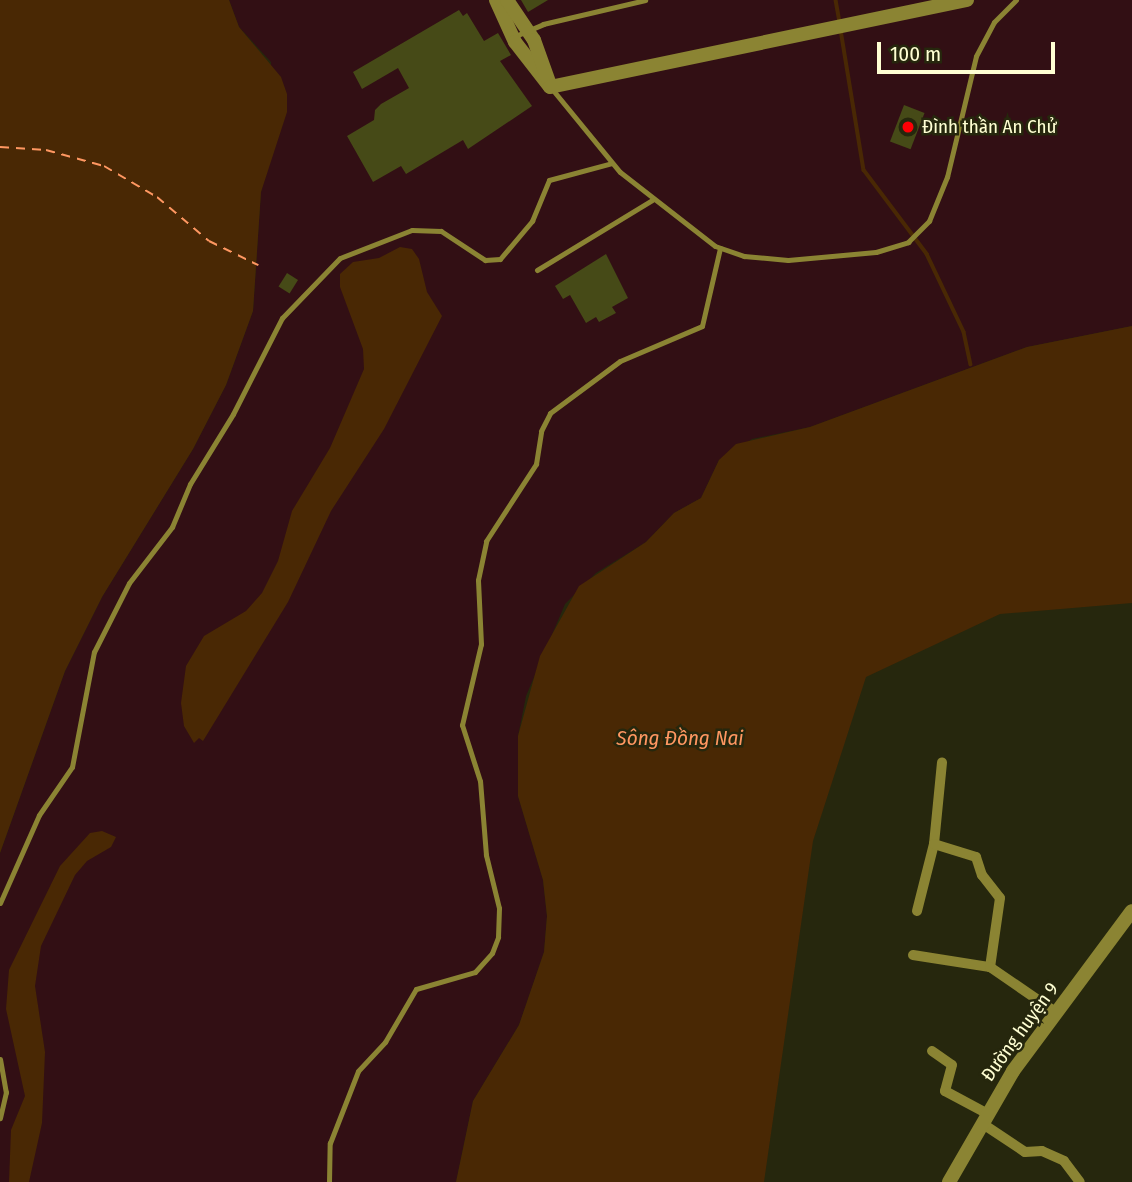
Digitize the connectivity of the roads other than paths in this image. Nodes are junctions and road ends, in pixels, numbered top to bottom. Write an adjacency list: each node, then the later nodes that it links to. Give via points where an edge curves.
1 (496, 0): 7 (street)
2 (507, 0): 6 (street)
3 (645, 0): 6 (lane)
4 (967, 0): 8 (street)
5 (1016, 0): 11 (lane, via 981,44 944,188 919,234 876,252 811,260 753,258)
6 (528, 29): 7 (lane); 8 (street)
7 (512, 37): 8 (street)
8 (551, 87): 9 (lane)
9 (612, 163): 10 (lane); 15 (lane, via 550,180 532,221 500,259 485,260 441,231 412,230 340,258 282,318 224,431 190,484 173,527 129,583 94,652 72,767 39,814)
10 (652, 200): 11 (lane); 12 (lane)
11 (720, 248): 25 (lane, via 702,326 620,361 551,413 541,431 533,470 486,541 478,580 481,644 462,725 480,781 486,855 499,908 498,937 492,953 475,972 416,989 385,1042 358,1071 330,1143)
12 (537, 270)
13 (942, 762): 14 (street)
14 (934, 844): 16 (street); 19 (street, via 976,857 982,875 998,892)
15 (0, 903)
16 (917, 911)
17 (1132, 911): 20 (street, Đường huyện 9)
18 (913, 955): 19 (street)
19 (990, 967): 20 (street)
20 (1057, 1013): 24 (street, Đường huyện 9, via 1013,1071)
21 (932, 1051): 24 (street, via 952,1065 945,1091)
22 (0, 1059): 23 (lane, via 6,1091)
23 (0, 1118)
24 (986, 1119): 26 (street, Đường huyện 9); 27 (street, via 1025,1152 1042,1151 1064,1161)
25 (329, 1182)
26 (949, 1182)
27 (1080, 1182)

